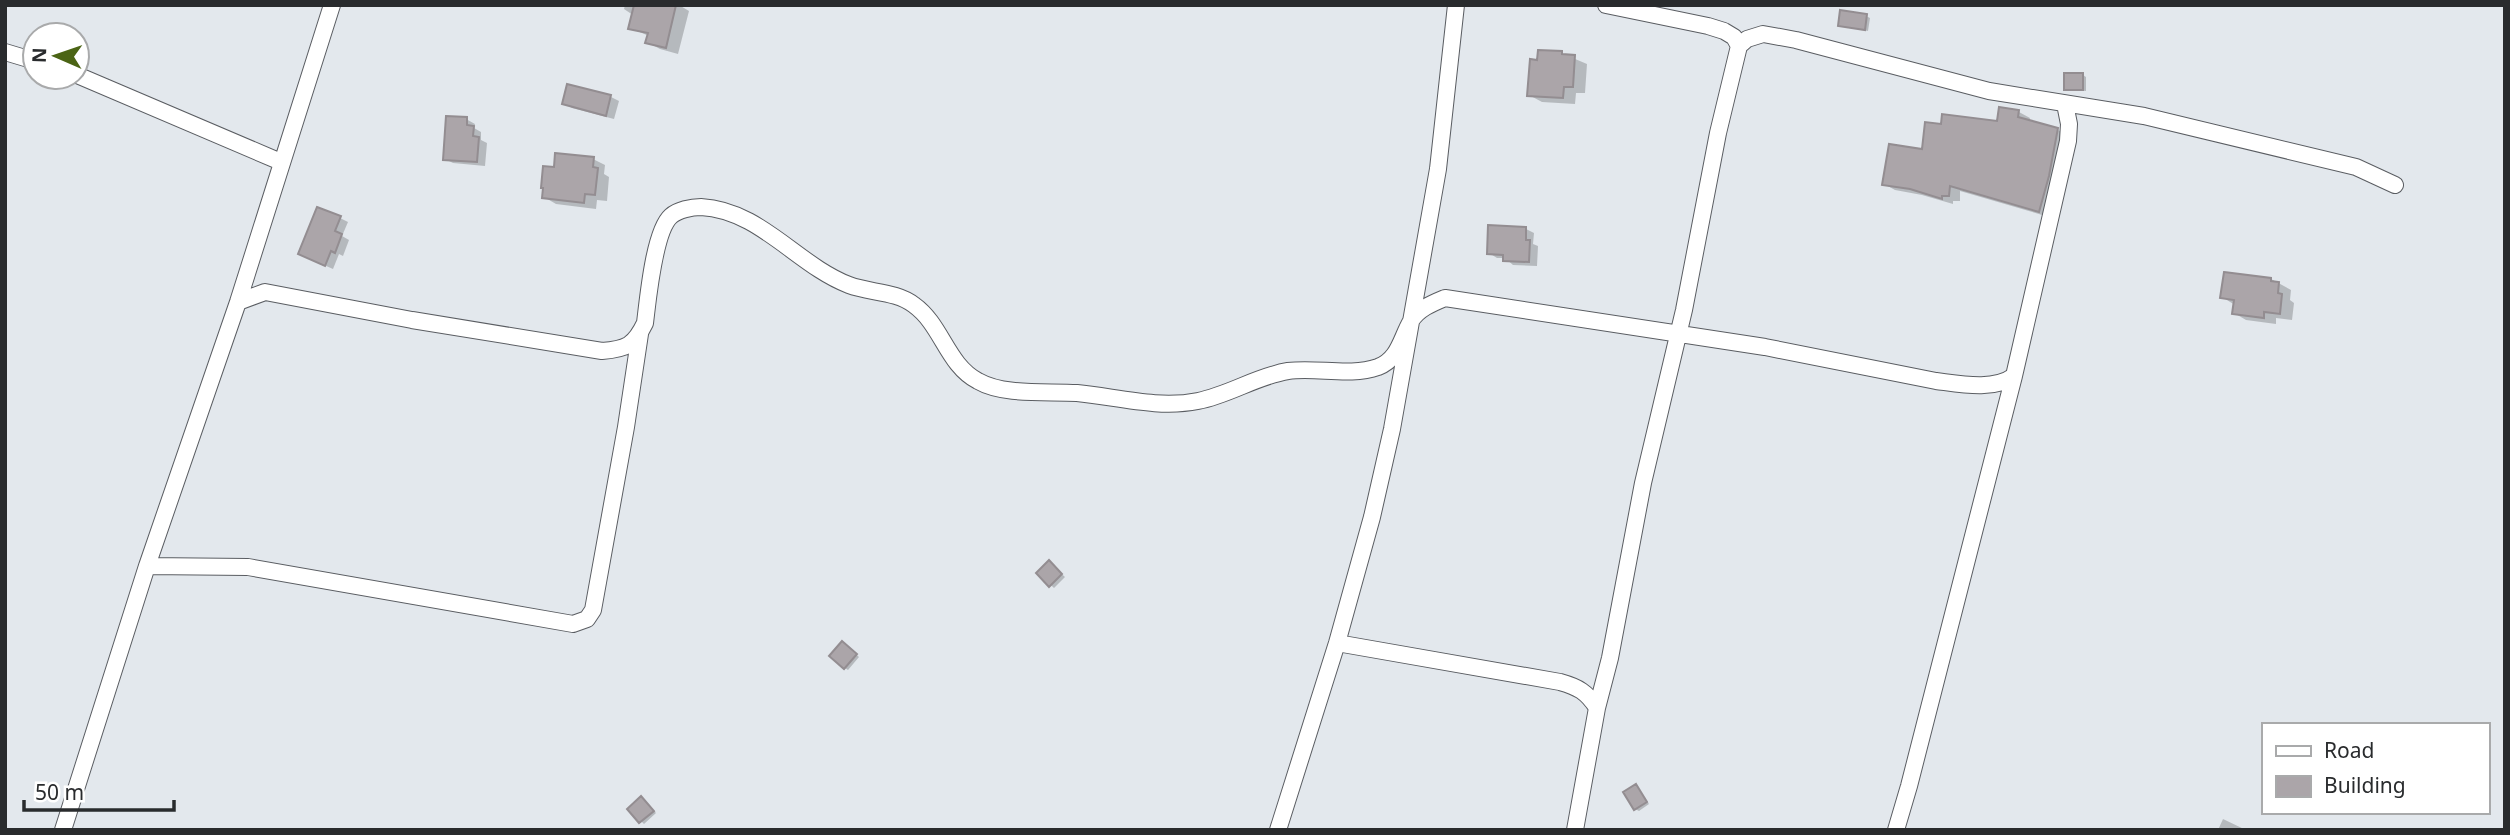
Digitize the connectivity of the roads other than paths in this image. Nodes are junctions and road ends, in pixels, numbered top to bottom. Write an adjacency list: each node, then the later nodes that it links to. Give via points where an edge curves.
1 (332, 5): 7 (street)
2 (1456, 5): 10 (street, via 1440,156)
3 (1606, 5): 4 (street, via 1708,26 1734,37)
4 (1739, 46): 6 (street, via 1763,34 1989,91); 12 (street)
5 (91, 81): 7 (street)
6 (2065, 104): 8 (street, via 2144,116 2356,167); 13 (street, via 2068,141)
7 (281, 162): 9 (street)
8 (2395, 185)
9 (238, 302): 11 (street, via 265,292 602,351 625,349); 14 (street)
10 (1412, 319): 11 (street, via 1394,356 1379,367 1286,371 1197,401 1160,403 999,388 966,372 915,305 832,277 752,223 701,207 671,216 662,230); 12 (street, via 1445,298); 15 (street, via 1372,517)
11 (640, 334): 14 (street, via 593,610 587,619 573,624 248,567)
12 (1678, 334): 13 (street, via 1936,381 2002,383); 16 (street)
13 (2014, 376): 20 (street)
14 (147, 566): 17 (street)
15 (1337, 642): 16 (street, via 1560,682 1579,688); 18 (street)
16 (1597, 708): 19 (street)
17 (63, 830)
18 (1278, 830)
19 (1575, 830)
20 (1896, 830)

